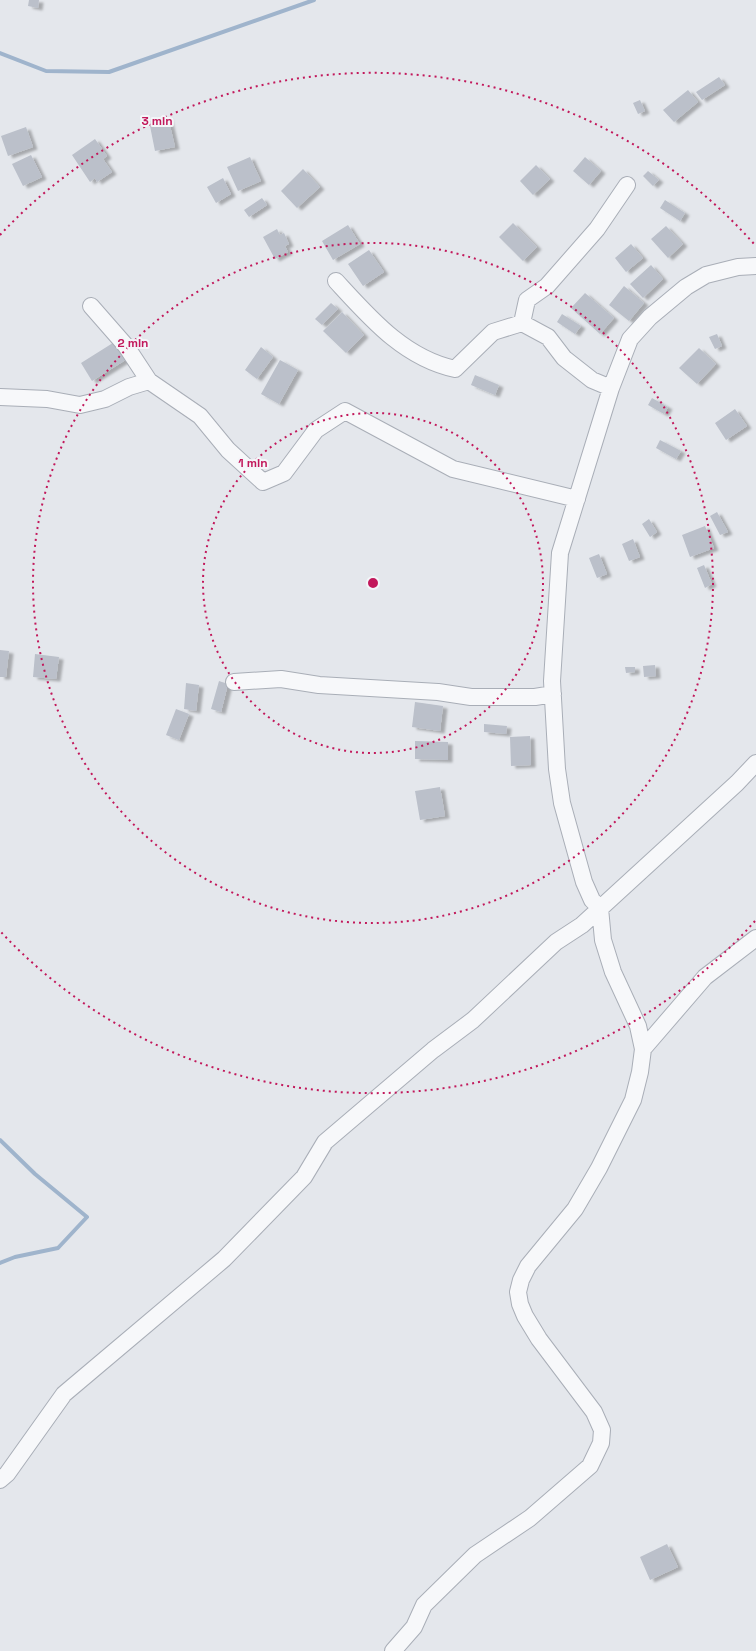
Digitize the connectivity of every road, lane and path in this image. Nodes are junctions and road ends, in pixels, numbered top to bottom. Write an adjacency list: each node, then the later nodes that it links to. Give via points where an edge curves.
1 (627, 184): 5 (street, via 597,229 547,286 527,300)
2 (756, 266): 7 (street, via 738,267 706,275 686,287 650,317 630,339)
3 (336, 281): 5 (street, via 397,342 437,365 455,369 493,332)
4 (91, 306): 6 (street, via 126,346)
5 (522, 323): 7 (street, via 548,337 564,358 592,380)
6 (149, 381): 8 (street, via 129,387 105,399 80,405); 9 (street, via 200,416 228,450 263,482 284,473 316,430 345,411 453,469)
7 (611, 388): 9 (street)
8 (0, 397)
9 (577, 499): 11 (street, via 560,553)
10 (234, 682): 11 (street, via 281,679 319,685 438,692 470,697)
11 (553, 694): 13 (street, via 557,769 562,803 584,882 592,900)
12 (756, 763): 13 (street, via 738,783)
13 (600, 908): 15 (street, via 603,940 613,972 638,1026); 16 (street, via 582,925 556,942 473,1020 432,1050 325,1142 304,1177 224,1259 64,1394 7,1474)
14 (756, 938): 15 (street, via 705,977)
15 (642, 1048): 17 (street, via 640,1072 633,1100 615,1138 576,1209 528,1266 518,1292 525,1316 539,1339 594,1412 602,1430 597,1453 590,1466 530,1518 475,1555 424,1605 414,1627)
16 (0, 1480)
17 (393, 1651)

